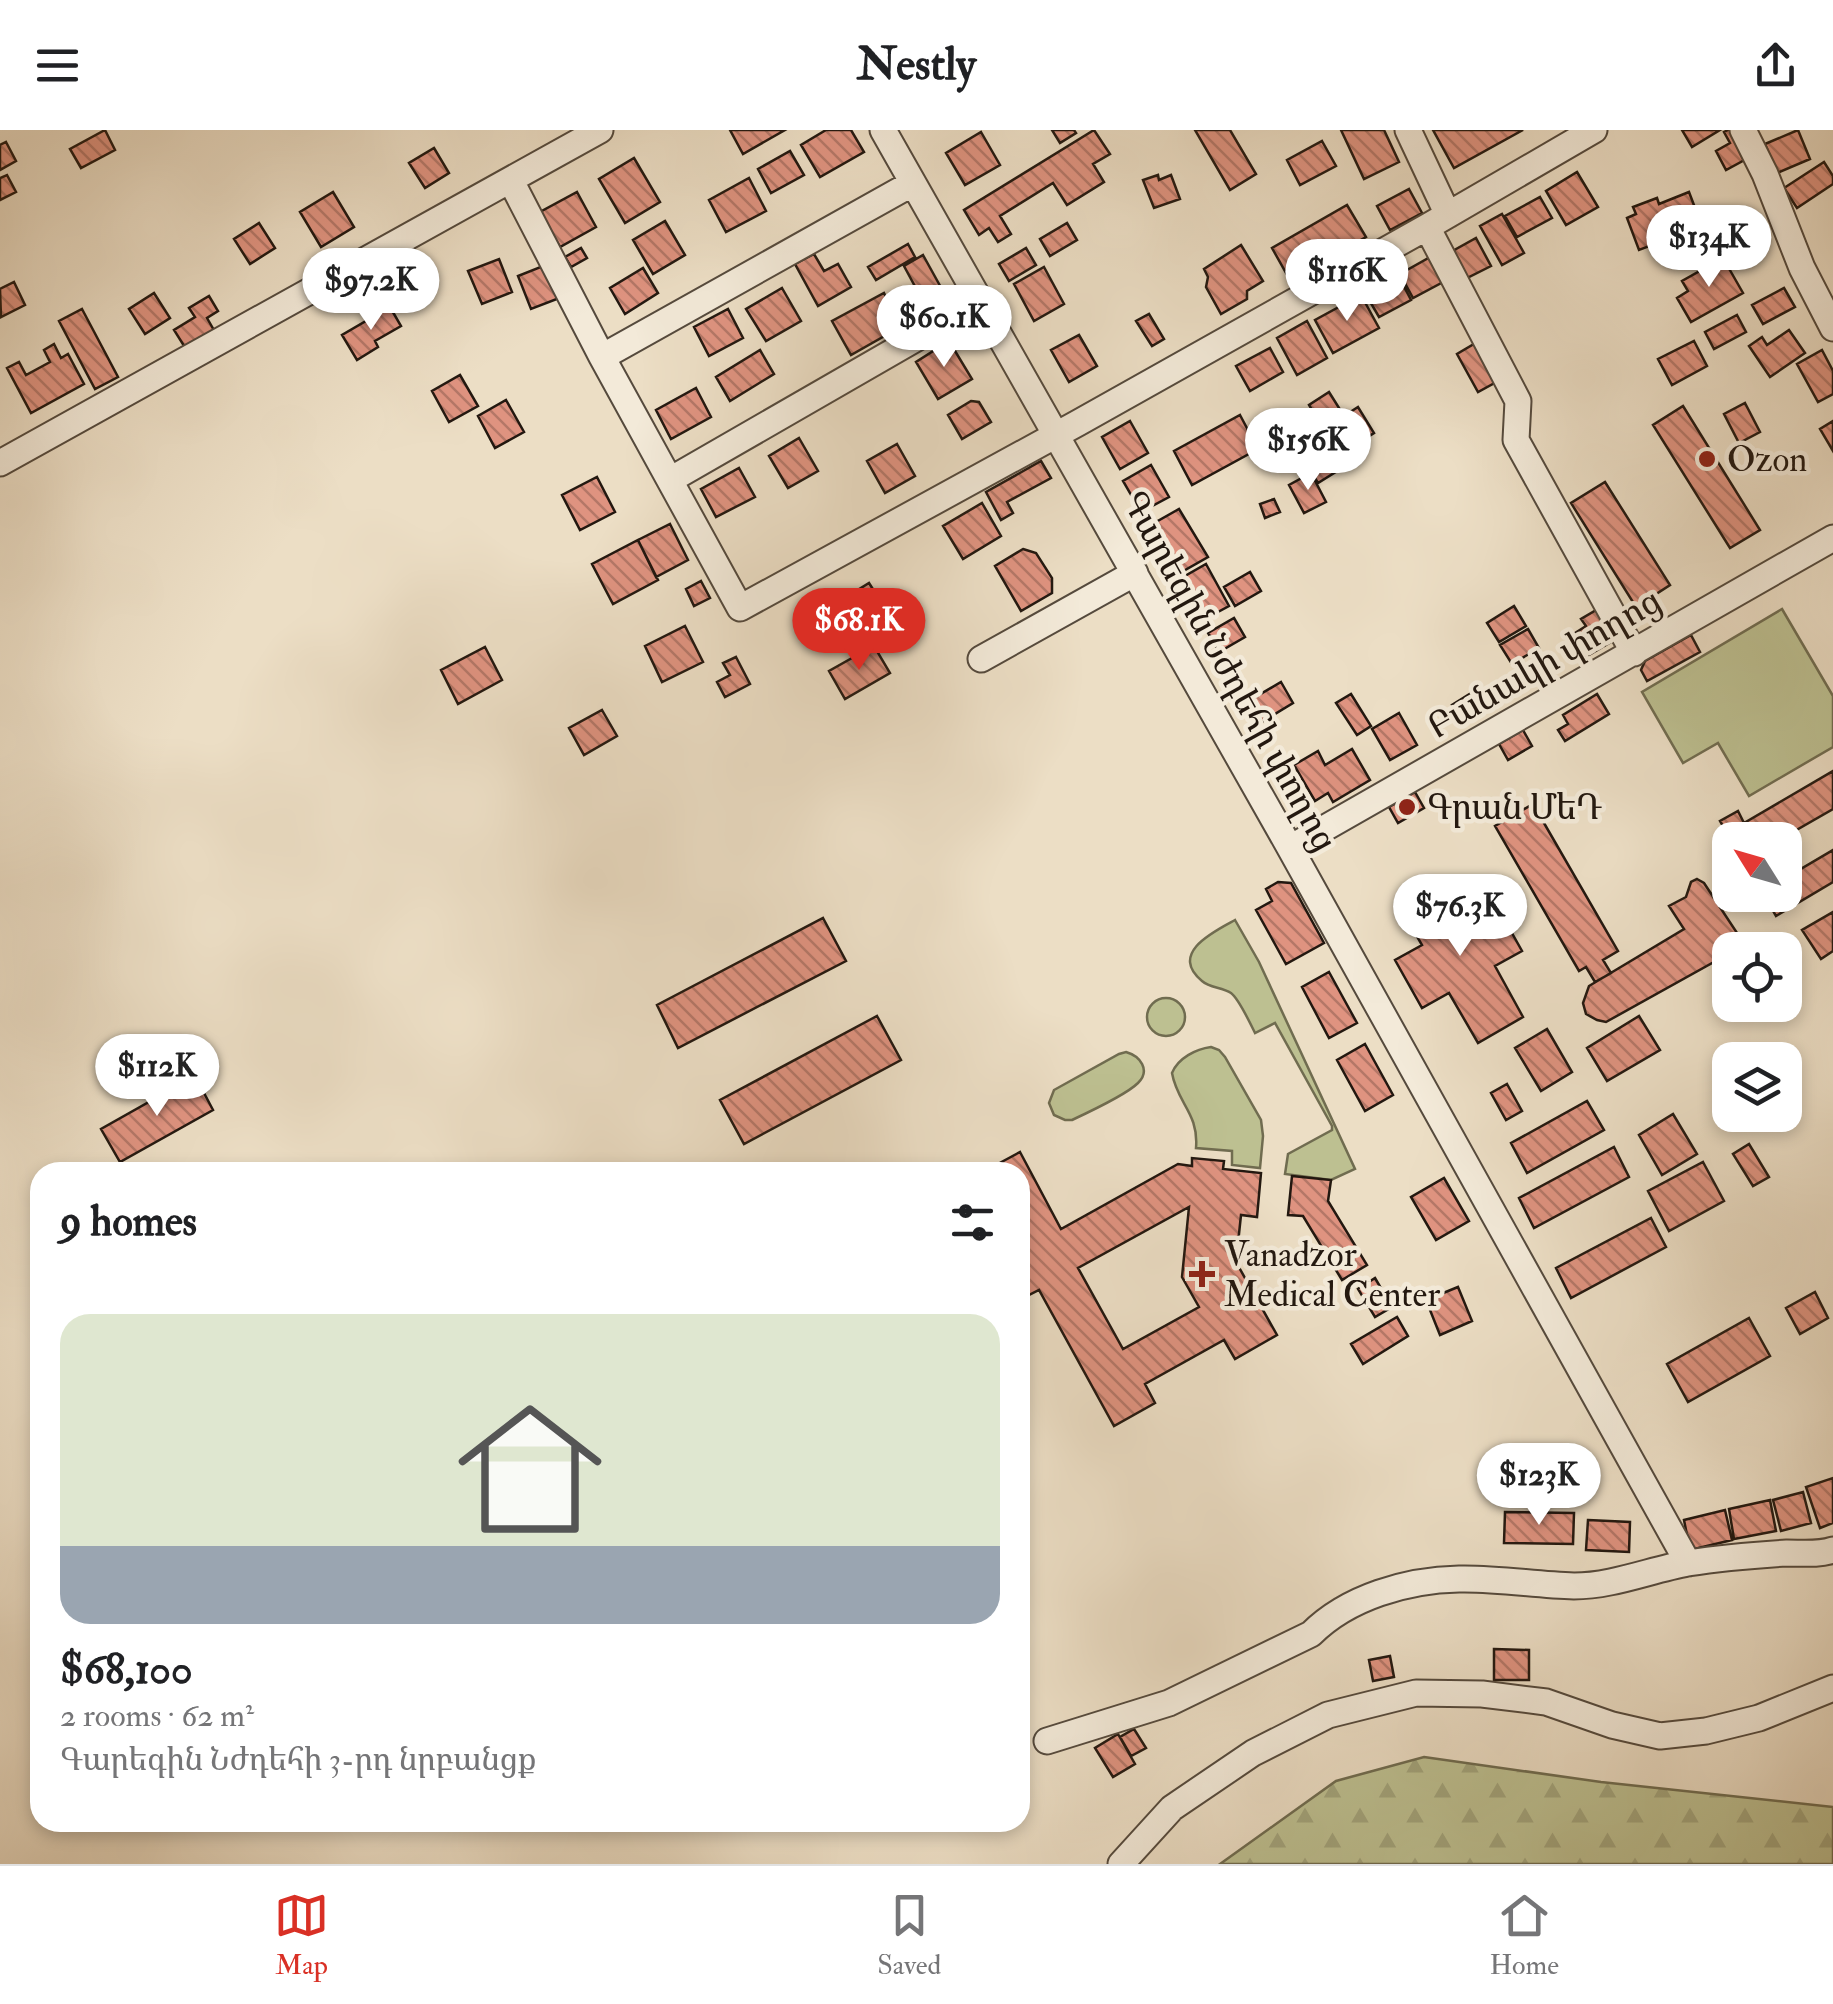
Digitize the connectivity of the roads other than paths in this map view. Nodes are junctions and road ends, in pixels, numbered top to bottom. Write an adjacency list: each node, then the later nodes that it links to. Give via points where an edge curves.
1 (600, 130): 6 (street)
2 (883, 130): 7 (street, Գարեգին Նժդեհի փողոց)
3 (1408, 130): 8 (street)
4 (1594, 130): 8 (street)
5 (1743, 130): 10 (street)
6 (511, 181): 11 (street); 13 (street)
7 (913, 183): 9 (street, Գարեգին Նժդեհի փողոց); 11 (street)
8 (1438, 221): 12 (street); 17 (street, via 1518,401 1516,440)
9 (981, 301): 12 (street, Գարեգին Նժդեհի փողոց); 14 (street)
10 (1833, 328)
11 (602, 357): 14 (street)
12 (1057, 434): 14 (street, via 740,608); 16 (street, Գարեգին Նժդեհի փողոց)
13 (0, 463)
14 (670, 480)
15 (1833, 538): 17 (street, Բանակի փողոց)
16 (1135, 573): 18 (street); 19 (street, Գարեգին Նժդեհի փողոց)
17 (1634, 653): 19 (street, Բանակի փողոց)
18 (981, 658)
19 (1290, 848): 21 (street, Գարեգին Նժդեհի փողոց)
20 (1833, 1550): 21 (street)
21 (1688, 1563): 23 (street, via 1578,1586 1418,1583 1349,1604 1311,1634 1169,1703)
22 (1833, 1688): 24 (street, via 1759,1718 1660,1736 1546,1702 1416,1693 1328,1715 1253,1752 1172,1808)
23 (1047, 1741)
24 (1121, 1864)

